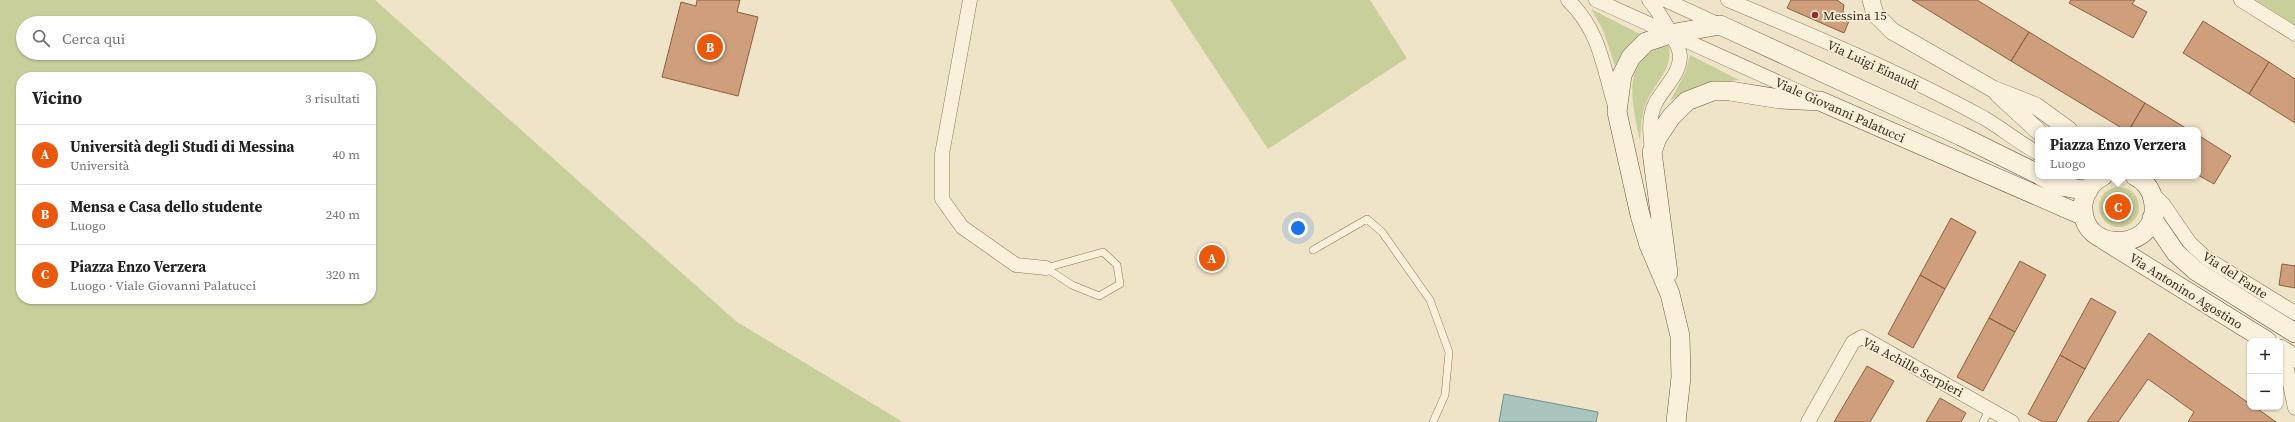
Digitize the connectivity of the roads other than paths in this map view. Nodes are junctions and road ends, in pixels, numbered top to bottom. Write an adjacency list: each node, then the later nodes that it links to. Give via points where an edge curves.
1 (970, 0): 30 (street, via 942,154 942,199 962,227 1016,266)
2 (1568, 0): 14 (street, via 1581,13 1595,38)
3 (1596, 0): 10 (street, Viale Giovanni Palatucci)
4 (1649, 0): 10 (street)
5 (1665, 0): 9 (street, Viale Giovanni Palatucci)
6 (1728, 0): 18 (street, Via Luigi Einaudi, via 1888,71 1984,118)
7 (1871, 0): 12 (street, via 1875,14 1892,31)
8 (2241, 0): 11 (street)
9 (1720, 25): 10 (main road); 21 (main road, Viale Giovanni Palatucci)
10 (1670, 34): 13 (street, Viale Giovanni Palatucci); 14 (main road, via 1646,42 1631,57 1621,79); 20 (street, via 1678,46 1680,55 1678,66 1654,109 1650,122)
11 (2295, 34)
12 (1994, 89): 15 (street, via 2036,106); 16 (street)
13 (1820, 101): 20 (main road, via 1780,99 1730,90 1713,91 1679,108 1663,127); 26 (main road, Viale Giovanni Palatucci)
14 (1617, 112): 31 (main road, via 1642,222)
15 (2065, 127)
16 (2035, 128)
17 (2035, 137): 18 (street)
18 (2015, 138): 19 (street, Via Luigi Einaudi)
19 (2035, 151)
20 (1652, 152): 31 (main road)
21 (2035, 173)
22 (2047, 179): 24 (main road, via 2061,186)
23 (2139, 179): 25 (main road)
24 (2092, 182): 26 (main road, via 2084,199)
25 (2151, 192): 27 (main road, via 2154,209); 32 (street, Via del Fante, via 2164,204 2190,243 2206,258)
26 (2084, 216): 28 (main road, Via Antonino Agostino, via 2088,226)
27 (2152, 218): 28 (main road, via 2147,228 2128,241); 33 (main road, Via Antonino Agostino, via 2176,253 2191,268)
28 (2104, 240): 34 (main road, Via Antonino Agostino)
29 (1313, 250): 38 (lane, via 1367,219 1382,232 1430,300 1449,352 1445,395)
30 (1046, 268): 30 (lane, via 1072,285 1099,296 1120,284 1117,265 1103,252)
31 (1670, 294): 39 (main road, via 1682,357)
32 (2295, 313)
33 (2295, 333)
34 (2262, 338)
35 (2286, 353): 36 (street)
36 (2295, 408)
37 (1990, 409): 40 (street, Via Achille Serpieri, via 1862,337 1853,342); 41 (lane); 42 (street, Via Achille Serpieri)
38 (1433, 422)
39 (1676, 422)
40 (1808, 422)
41 (1983, 422)
42 (2012, 422)

